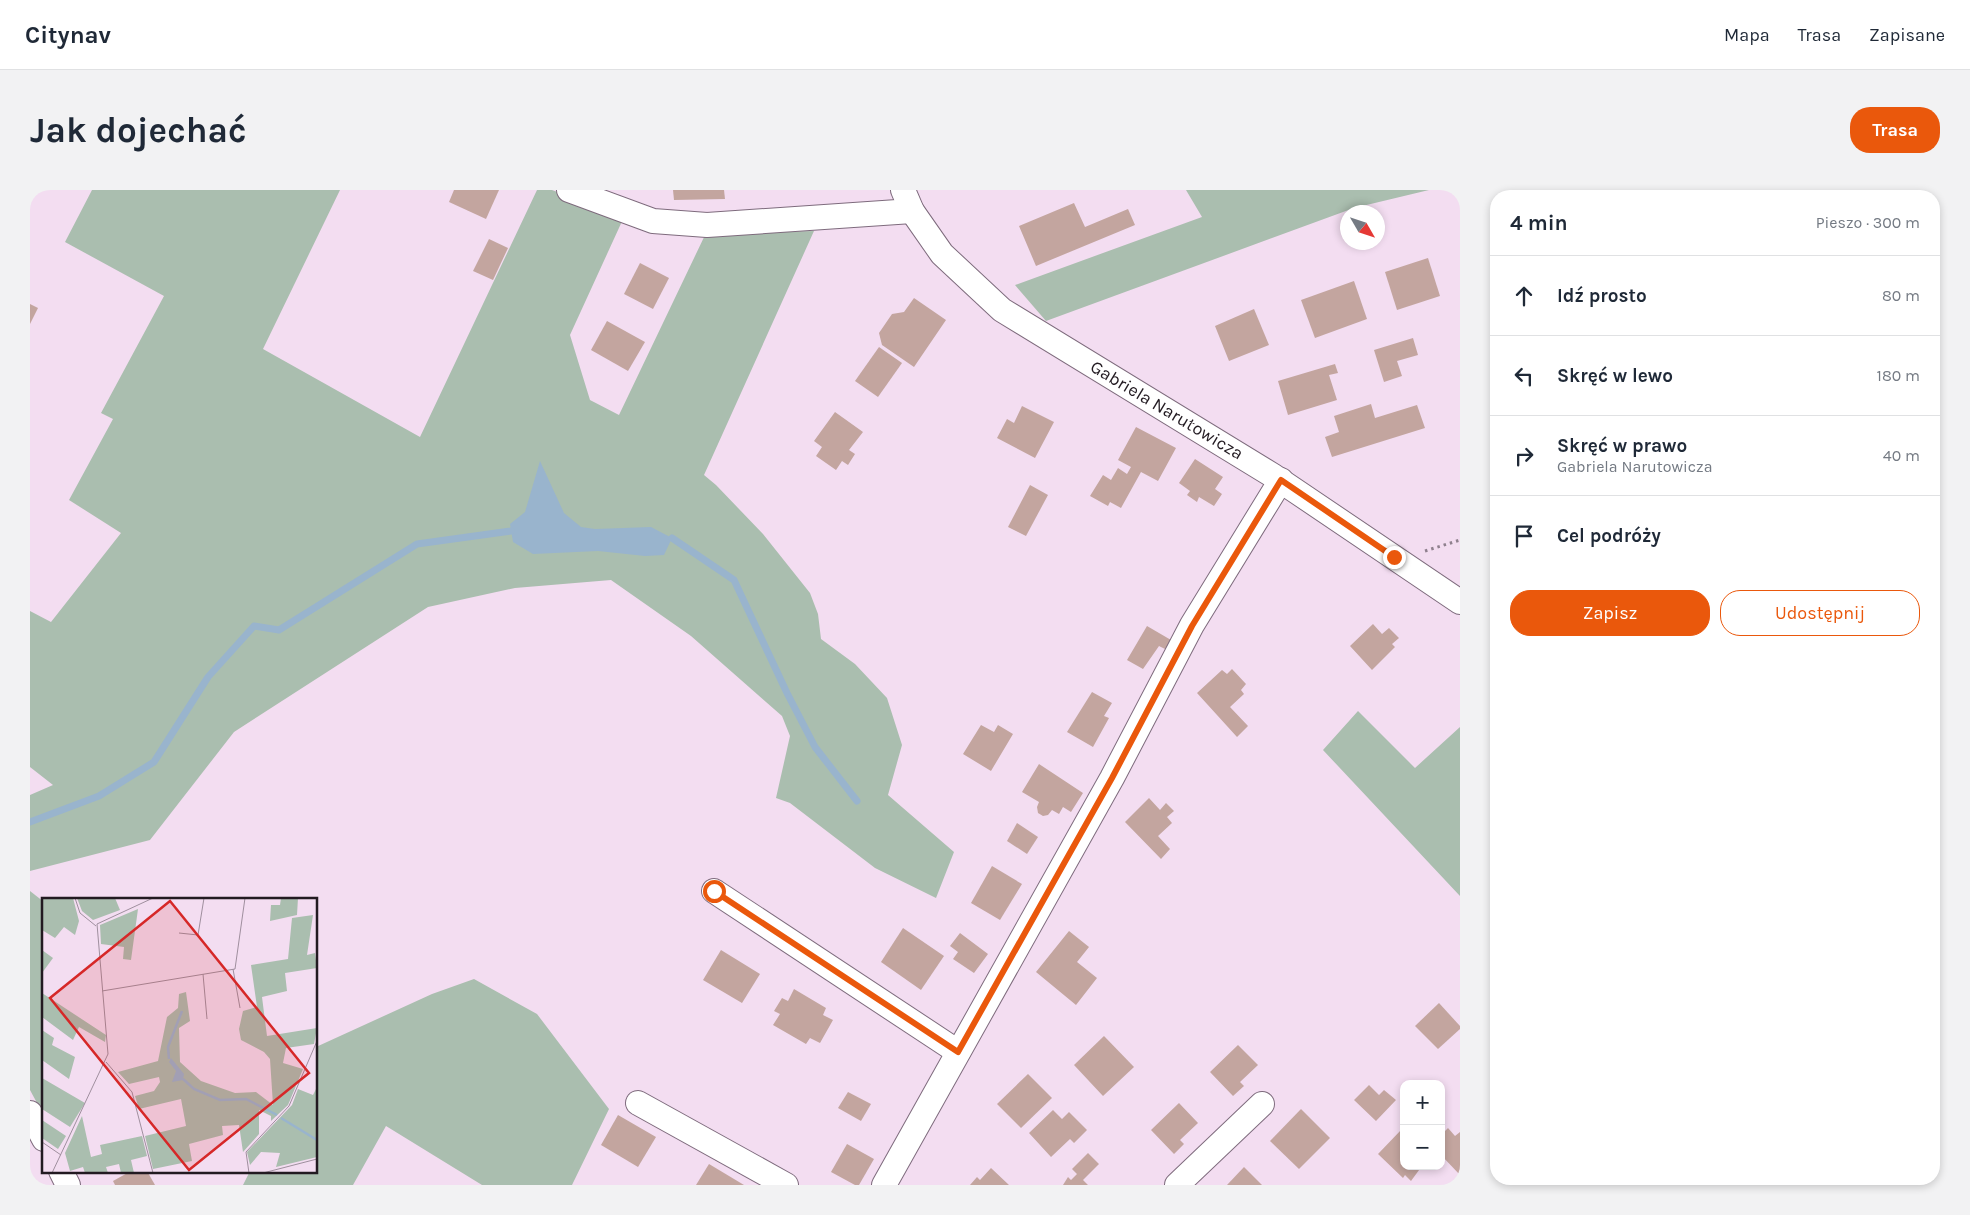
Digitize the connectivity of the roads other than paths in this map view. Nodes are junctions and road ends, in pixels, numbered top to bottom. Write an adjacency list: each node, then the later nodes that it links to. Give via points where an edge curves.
1 (569, 190): 2 (street, via 653,221 707,226)
2 (907, 200): 3 (street, Gabriela Narutowicza, via 942,254 1002,310)
3 (1281, 480): 4 (street, Gabriela Narutowicza); 6 (street, via 1192,626 1112,778)
4 (1460, 602)
5 (714, 891): 6 (street)
6 (958, 1052): 14 (street)
7 (638, 1102): 13 (street)
8 (1262, 1104): 15 (street)
9 (30, 1113): 10 (street)
10 (42, 1135)
11 (62, 1172): 12 (street)
12 (68, 1185)
13 (786, 1185)
14 (884, 1185)
15 (1177, 1185)

